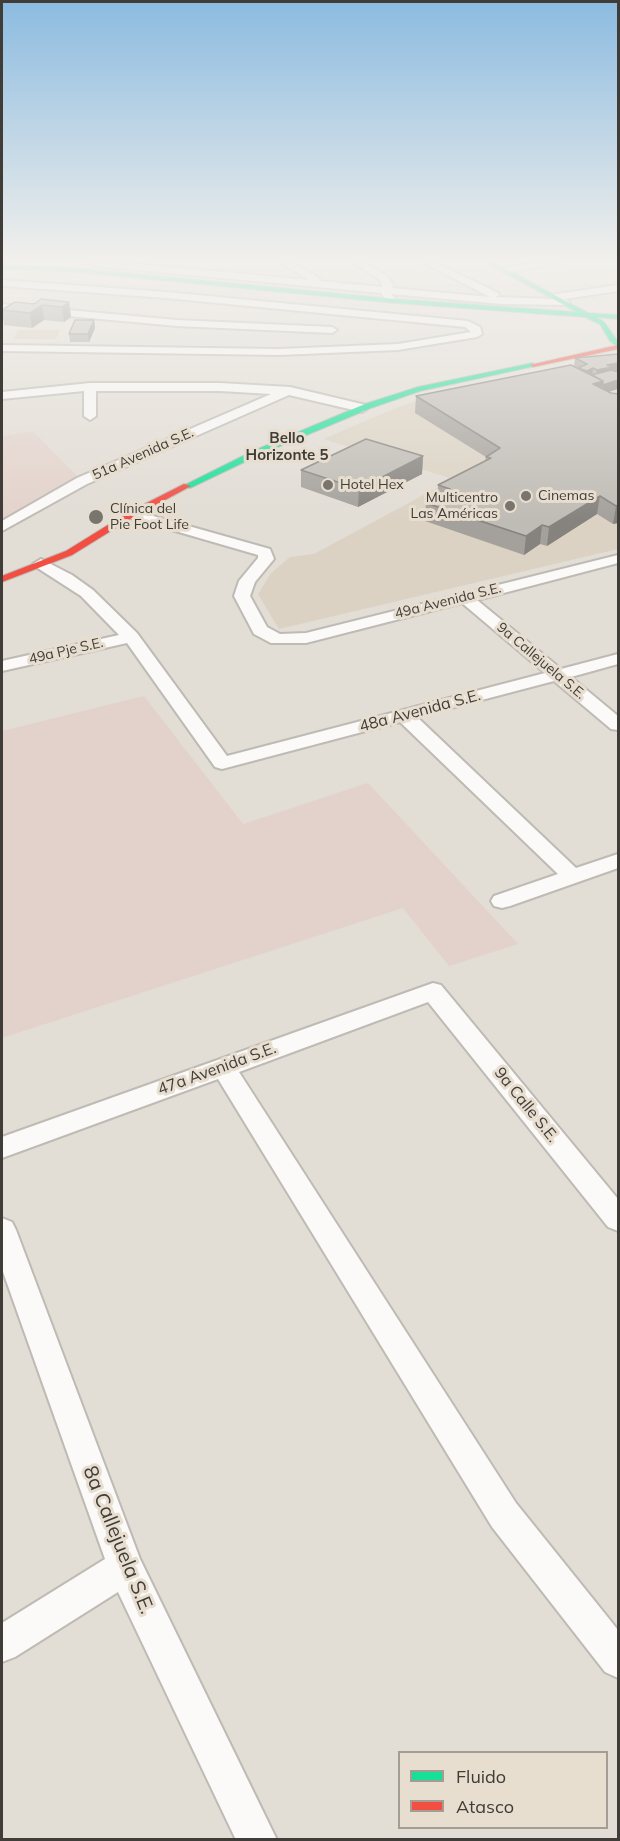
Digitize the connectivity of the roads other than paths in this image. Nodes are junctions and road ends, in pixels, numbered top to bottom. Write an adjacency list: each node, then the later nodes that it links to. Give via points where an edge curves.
1 (80, 349): 2 (street)
2 (87, 349): 3 (street)
3 (334, 349)
4 (583, 349): 6 (main road)
5 (617, 349): 6 (main road)
6 (567, 357): 10 (main road, via 418,389)
7 (90, 387): 8 (street); 9 (street, via 52,384); 11 (street)
8 (290, 391): 10 (street); 13 (street, 51a Avenida S.E., via 82,481)
9 (2, 396)
10 (362, 408): 12 (main road, via 256,453)
11 (90, 416)
12 (132, 514): 15 (main road, via 69,553); 17 (street, 49a Avenida S.E., via 265,552 266,559 247,581 242,596 260,630 277,639 306,638)
13 (2, 527)
14 (618, 559): 17 (street, 49a Avenida S.E.)
15 (41, 564): 16 (main road); 18 (street, via 87,593)
16 (2, 579)
17 (464, 597): 21 (street, 9a Callejuela S.E.)
18 (131, 637): 20 (street, 49a Pje S.E.); 22 (street, 48a Avenida S.E., via 222,763)
19 (618, 659): 21 (street, 48a Avenida S.E.)
20 (2, 666)
21 (555, 675): 22 (street, 48a Avenida S.E.); 23 (street, 9a Callejuela S.E.)
22 (404, 716): 25 (street)
23 (618, 725)
24 (618, 861): 25 (street)
25 (573, 877): 26 (street)
26 (502, 901)
27 (433, 991): 28 (street, 47a Avenida S.E.); 30 (street, 9a Calle S.E.)
28 (223, 1067): 29 (street, 47a Avenida S.E.); 34 (street, via 504,1515)
29 (2, 1148)
30 (618, 1219)
31 (2, 1230): 32 (street, 8a Callejuela S.E.)
32 (125, 1567): 33 (street); 35 (street, 8a Callejuela S.E.)
33 (2, 1644)
34 (618, 1659)
35 (257, 1839)

